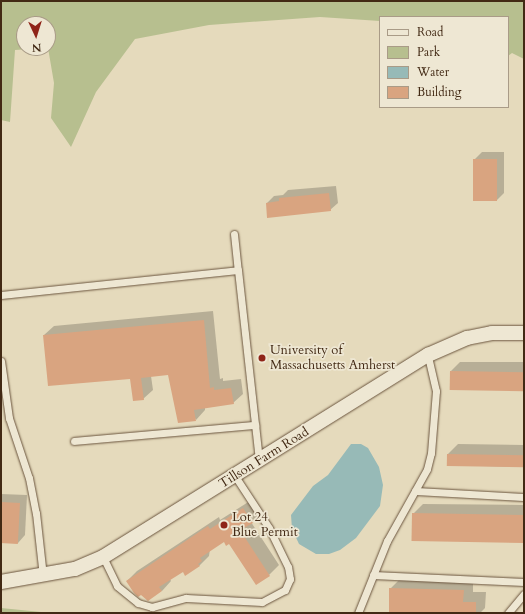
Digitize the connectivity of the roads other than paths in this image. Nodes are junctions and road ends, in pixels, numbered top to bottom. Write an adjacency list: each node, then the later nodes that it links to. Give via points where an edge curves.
1 (234, 234): 2 (lane)
2 (238, 270): 3 (lane); 7 (lane)
3 (1, 295)
4 (524, 333): 5 (street, Tillson Farm Road, via 492,333 467,338)
5 (428, 355): 9 (street, Tillson Farm Road); 11 (lane, via 436,391 431,453 427,469)
6 (1, 361): 15 (lane, via 9,418 29,478 36,513)
7 (255, 425): 8 (lane); 9 (lane)
8 (74, 441)
9 (259, 461): 10 (street, Tillson Farm Road)
10 (235, 476): 13 (street, Tillson Farm Road); 13 (lane, via 269,528 288,567 290,579 285,590 262,602 186,598 152,607 138,603 117,586)
11 (415, 491): 12 (lane); 14 (lane, via 387,541)
12 (524, 497)
13 (103, 557): 15 (street, Tillson Farm Road, via 75,569)
14 (373, 575): 17 (lane); 19 (lane)
15 (43, 576): 16 (street, Tillson Farm Road)
16 (1, 582)
17 (524, 582)
18 (524, 594): 20 (lane)
19 (358, 613)
20 (508, 613)

